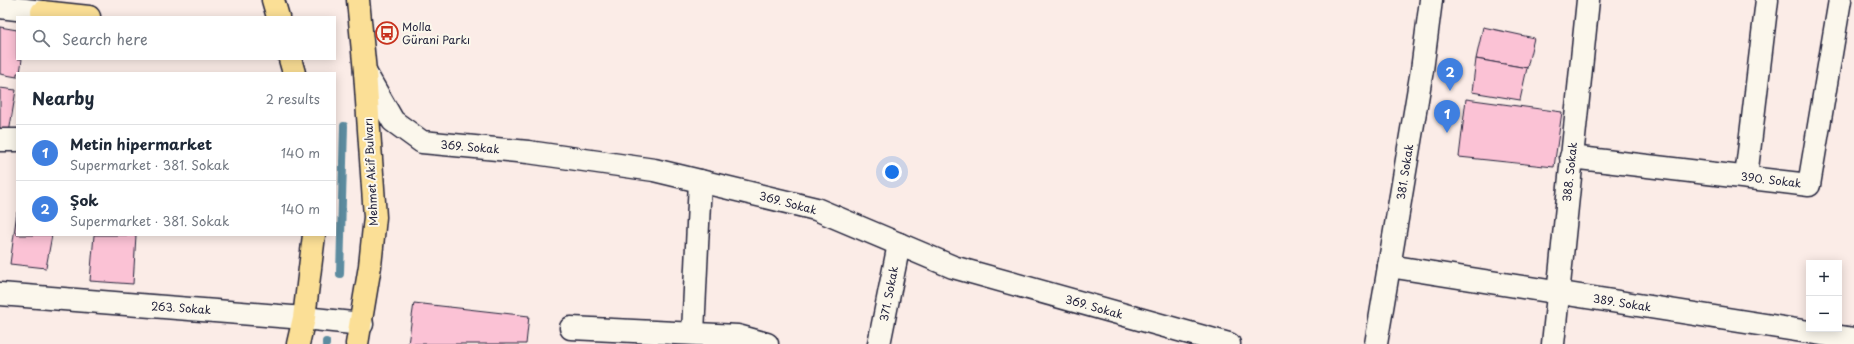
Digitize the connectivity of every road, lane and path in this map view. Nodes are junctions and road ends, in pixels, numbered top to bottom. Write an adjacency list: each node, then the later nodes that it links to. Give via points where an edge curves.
1 (63, 0): 10 (main road)
2 (69, 0): 10 (main road)
3 (273, 0): 12 (main road)
4 (358, 0): 13 (main road, Mehmet Akif Bulvarı)
5 (1431, 0): 21 (street, 381. Sokak, via 1422,70)
6 (1588, 0): 16 (street, 388. Sokak)
7 (1767, 0): 17 (street)
8 (1840, 0): 17 (street, 390. Sokak, via 1809,185)
9 (0, 7): 10 (street)
10 (42, 12): 11 (main road)
11 (79, 16)
12 (278, 16)
13 (366, 72): 18 (street, 369. Sokak, via 393,121 422,142 528,152 654,170); 27 (main road, Mehmet Akif Bulvarı, via 375,217)
14 (0, 140): 15 (street)
15 (16, 140)
16 (1571, 157): 17 (street, 390. Sokak); 22 (street, 388. Sokak)
17 (1746, 177)
18 (700, 181): 20 (street, 369. Sokak, via 816,209); 26 (street)
19 (314, 236): 24 (main road)
20 (899, 244): 31 (street, 371. Sokak); 32 (street, 369. Sokak, via 953,267)
21 (1389, 266): 22 (street, 389. Sokak); 33 (street, 381. Sokak)
22 (1558, 292): 28 (street, 389. Sokak); 34 (street, 388. Sokak)
23 (0, 294): 24 (street, 263. Sokak)
24 (304, 318): 27 (street, 263. Sokak); 29 (main road)
25 (571, 328): 26 (street)
26 (693, 333): 30 (street, via 738,336)
27 (360, 334)
28 (1854, 339)
29 (298, 344)
30 (767, 344)
31 (879, 344)
32 (1229, 344)
33 (1376, 344)
34 (1553, 344)

